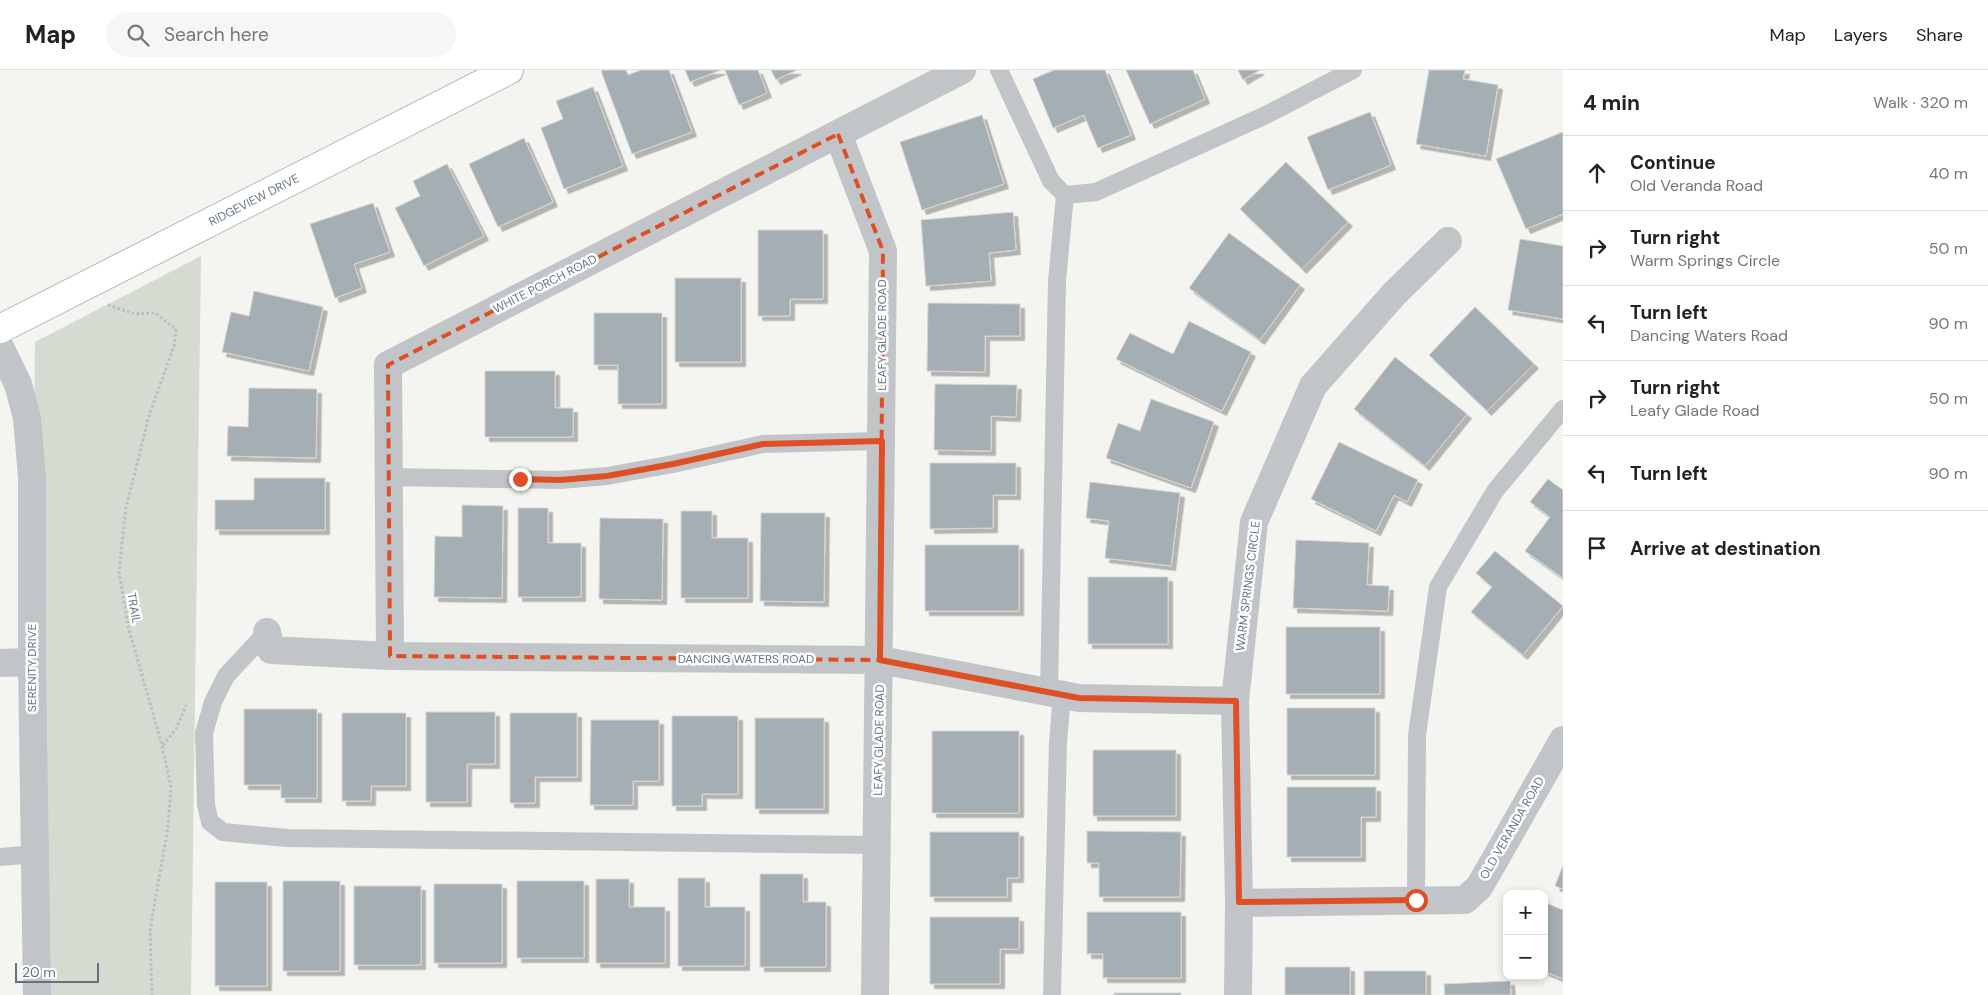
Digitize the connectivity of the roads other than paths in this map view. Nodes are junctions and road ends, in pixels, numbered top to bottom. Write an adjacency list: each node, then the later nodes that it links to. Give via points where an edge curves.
1 (509, 70): 8 (street, RIDGEVIEW DRIVE)
2 (962, 70): 5 (street, WHITE PORCH ROAD)
3 (999, 70): 6 (lane, via 1051,181)
4 (1353, 70): 6 (lane, via 1266,115 1096,192)
5 (838, 134): 11 (street, LEAFY GLADE ROAD, via 883,251); 12 (street, WHITE PORCH ROAD, via 388,364)
6 (1065, 195): 18 (lane, via 1056,282)
7 (1448, 241): 19 (street, WARM SPRINGS CIRCLE, via 1394,294 1313,386 1254,522)
8 (0, 330)
9 (0, 347): 16 (street, SERENITY DRIVE, via 18,384 28,418 32,477)
10 (1563, 409): 24 (lane, via 1495,491 1438,587 1417,734)
11 (882, 441): 12 (lane, via 763,444 617,475 560,480); 15 (street, LEAFY GLADE ROAD)
12 (388, 477): 14 (street, WHITE PORCH ROAD)
13 (267, 632): 14 (street, DANCING WATERS ROAD, via 271,650); 21 (lane, via 226,676 204,733 206,805 210,822 223,832 287,838)
14 (390, 656): 15 (street, DANCING WATERS ROAD)
15 (880, 660): 18 (street, DANCING WATERS ROAD); 21 (street, LEAFY GLADE ROAD)
16 (32, 662): 17 (street); 22 (street, SERENITY DRIVE)
17 (0, 663)
18 (1055, 693): 19 (street, DANCING WATERS ROAD, via 1079,698); 28 (lane, via 1058,742)
19 (1236, 701): 25 (street, WARM SPRINGS CIRCLE)
20 (1563, 740): 24 (street, OLD VERANDA ROAD, via 1479,887 1465,900)
21 (877, 844): 27 (street, LEAFY GLADE ROAD)
22 (35, 854): 23 (lane); 26 (street, SERENITY DRIVE)
23 (0, 857)
24 (1416, 900): 25 (street, OLD VERANDA ROAD)
25 (1239, 902): 29 (street, WARM SPRINGS CIRCLE)
26 (37, 995)
27 (875, 995)
28 (1052, 995)
29 (1238, 995)

